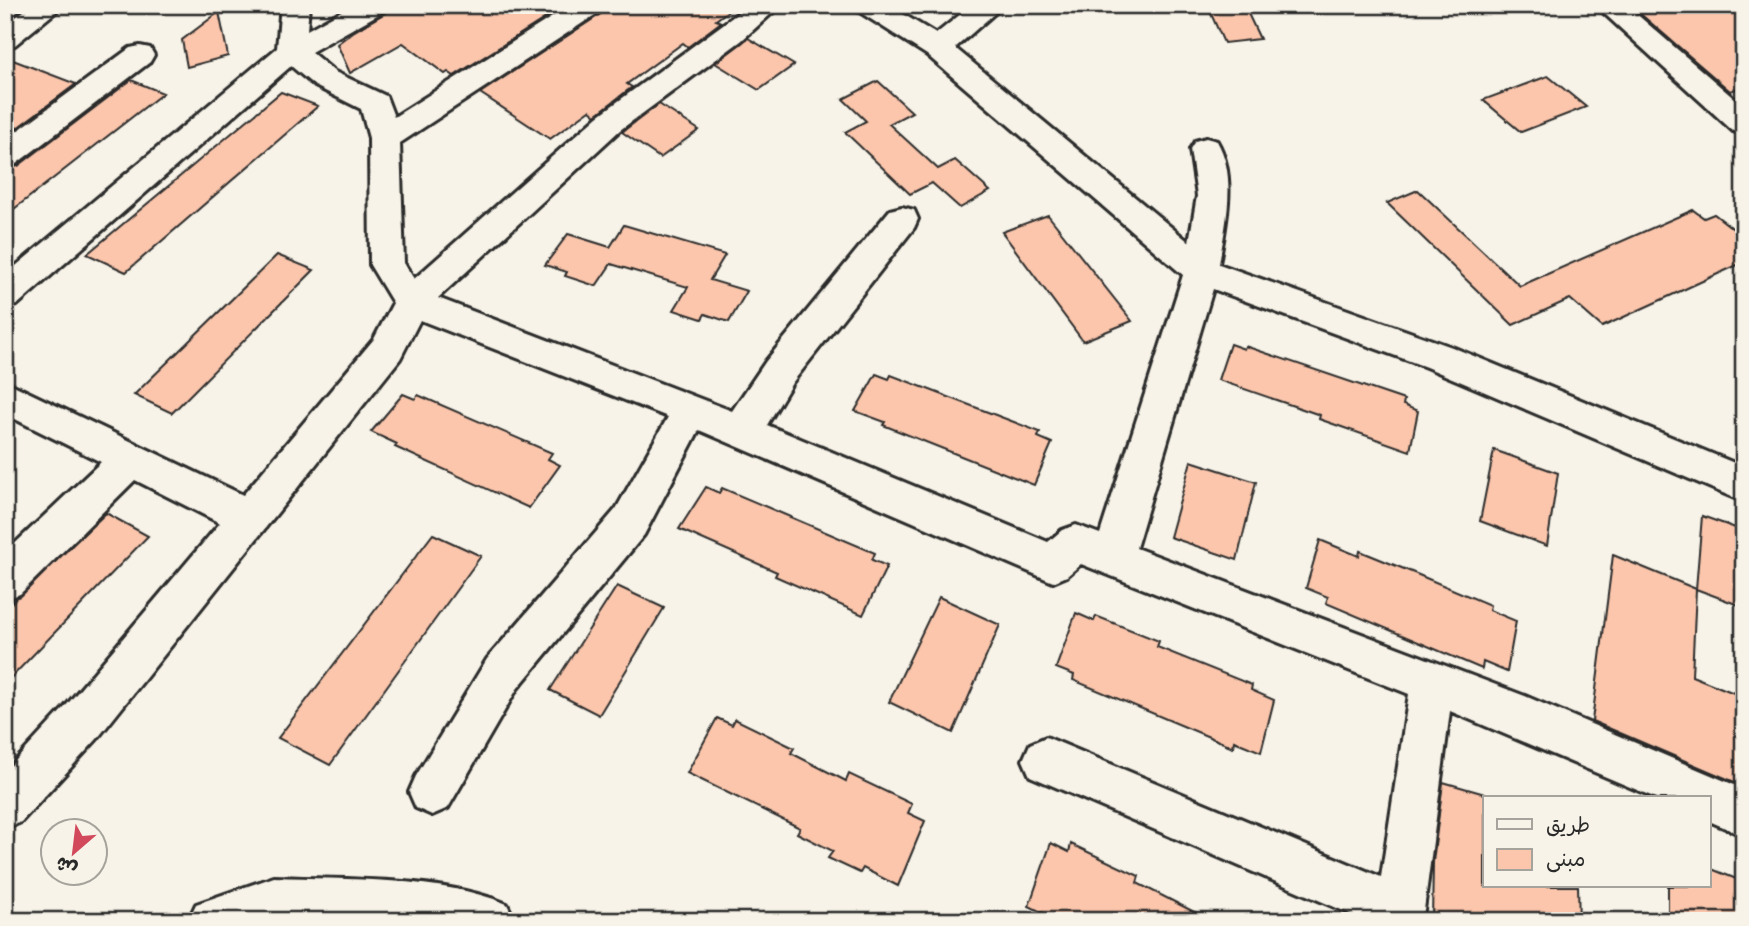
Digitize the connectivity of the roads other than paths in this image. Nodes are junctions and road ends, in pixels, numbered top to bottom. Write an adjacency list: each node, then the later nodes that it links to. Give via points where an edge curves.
1 (50, 5): 9 (street)
2 (295, 5): 11 (street)
3 (374, 5): 11 (street)
4 (591, 5): 14 (street)
5 (767, 5): 20 (street, via 609,123)
6 (868, 5): 10 (street)
7 (990, 5): 10 (street)
8 (1609, 5): 13 (street)
9 (5, 38)
10 (937, 48): 18 (street)
11 (291, 51): 14 (street, via 325,79 375,103); 19 (street)
12 (140, 55): 16 (street)
13 (1744, 124)
14 (384, 138): 20 (street, via 387,265)
15 (1206, 149): 18 (street, via 1213,196)
16 (5, 156)
17 (902, 219): 23 (street)
18 (1201, 271): 25 (street, via 1440,357); 27 (street)
19 (5, 295)
20 (411, 302): 22 (street); 26 (street, via 387,349)
21 (5, 396): 24 (street)
22 (691, 410): 23 (street); 31 (street, via 631,522 502,674)
23 (738, 430): 27 (street, via 1053,563 1076,543)
24 (131, 459): 26 (street); 28 (street)
25 (1744, 485)
26 (248, 517): 34 (street, via 82,723)
27 (1113, 558): 29 (street)
28 (5, 580)
29 (1432, 684): 30 (street, via 1400,910); 32 (street)
30 (1046, 760)
31 (432, 792)
32 (1704, 796)
33 (1710, 798): 35 (street)
34 (5, 806)
35 (1744, 813)
36 (213, 921): 37 (street, via 274,901 411,907)
37 (490, 921)

